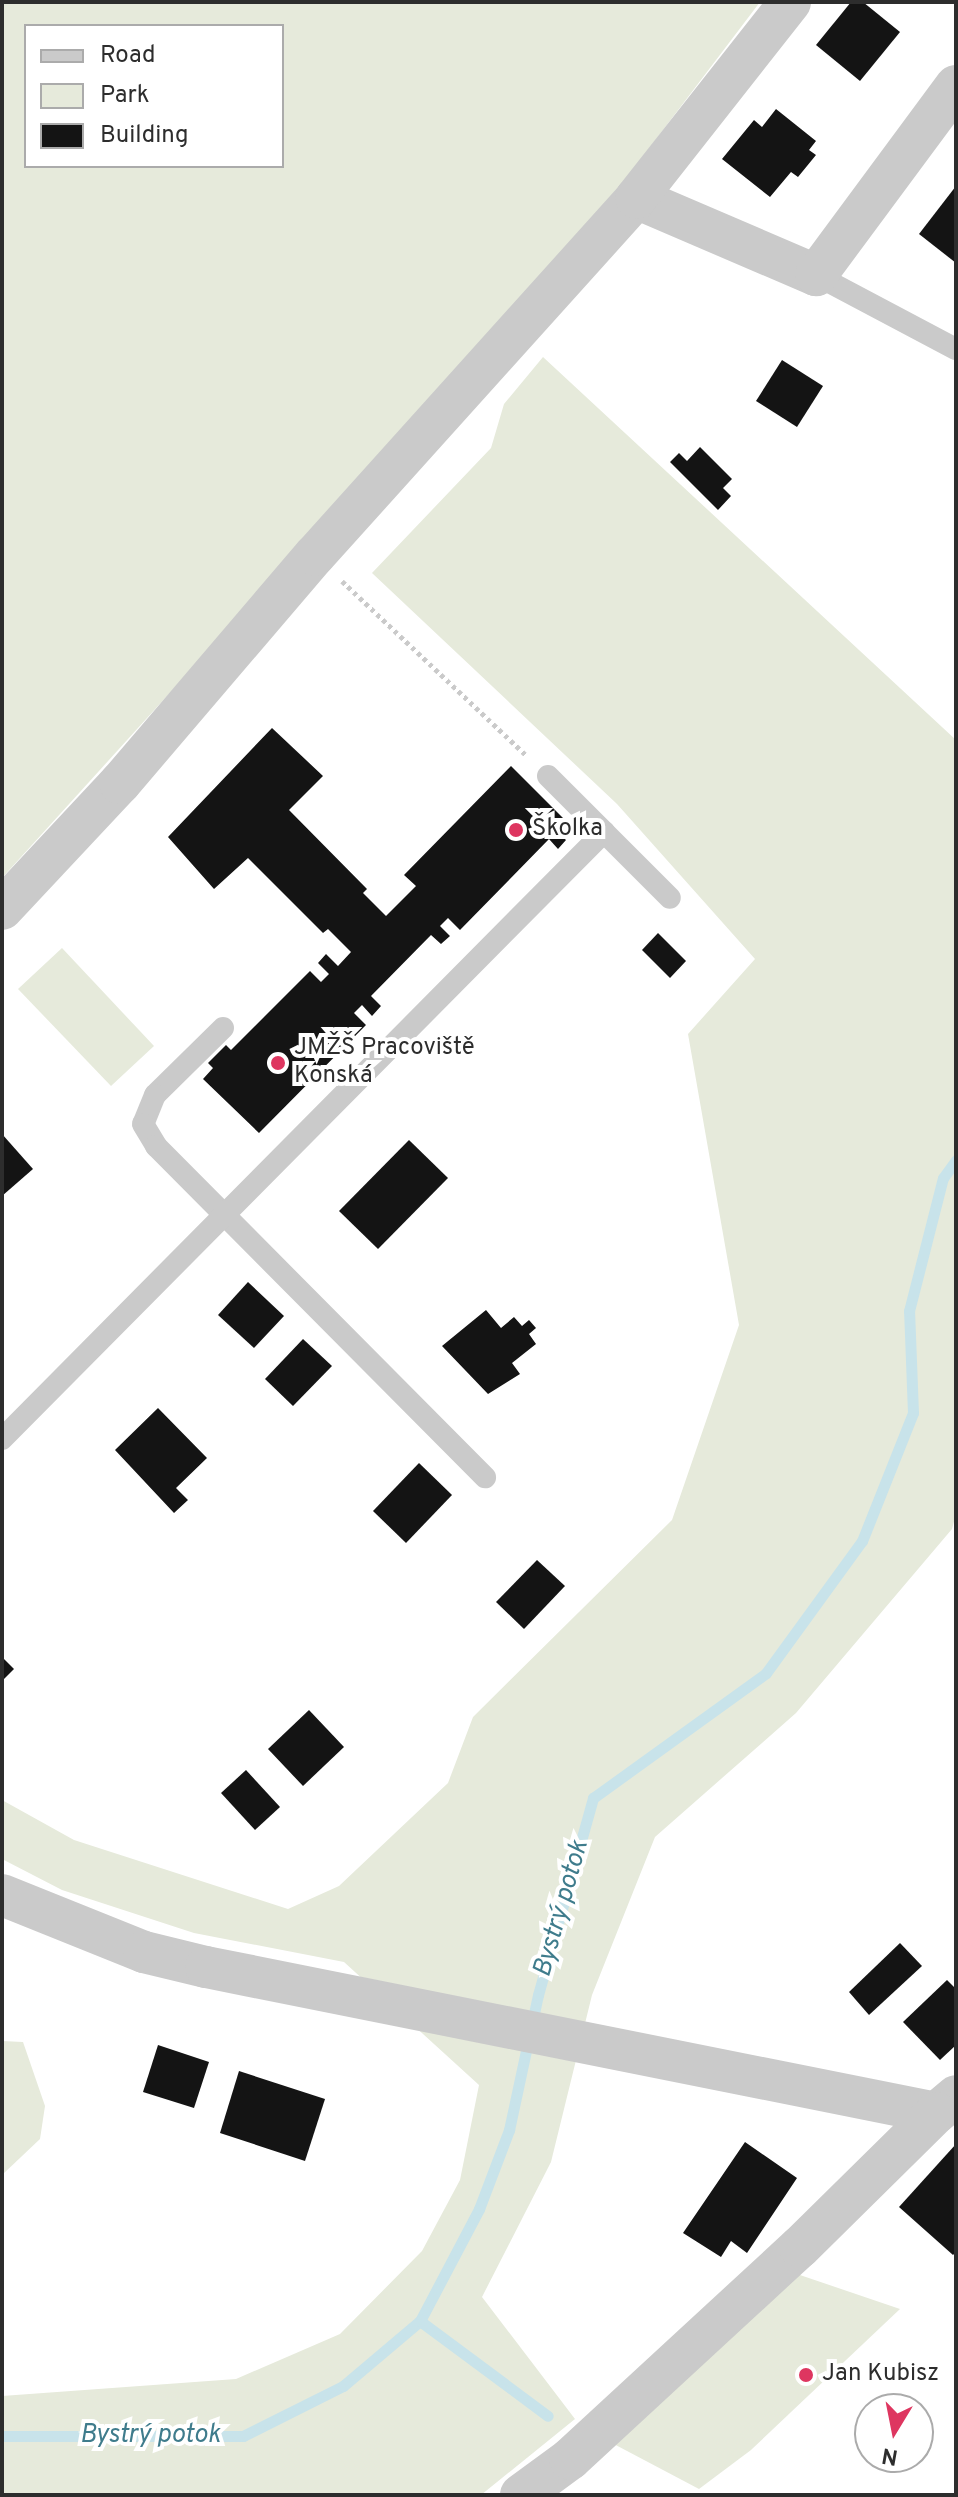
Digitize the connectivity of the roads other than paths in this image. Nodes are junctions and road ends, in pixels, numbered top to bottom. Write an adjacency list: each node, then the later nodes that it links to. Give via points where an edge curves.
1 (790, 2): 3 (street)
2 (956, 86): 4 (street)
3 (636, 198): 4 (street); 9 (street, via 315,555 120,783)
4 (816, 275): 5 (lane)
5 (956, 349)
6 (548, 776): 7 (lane)
7 (604, 832): 8 (lane); 11 (lane)
8 (670, 898)
9 (2, 909)
10 (223, 1028): 11 (lane, via 155,1095 143,1124 156,1146)
11 (225, 1215): 12 (lane); 13 (lane)
12 (2, 1439)
13 (485, 1477)
14 (2, 1896): 15 (street, via 144,1952 483,2021)
15 (946, 2104): 16 (street, via 570,2459)
16 (521, 2495)

